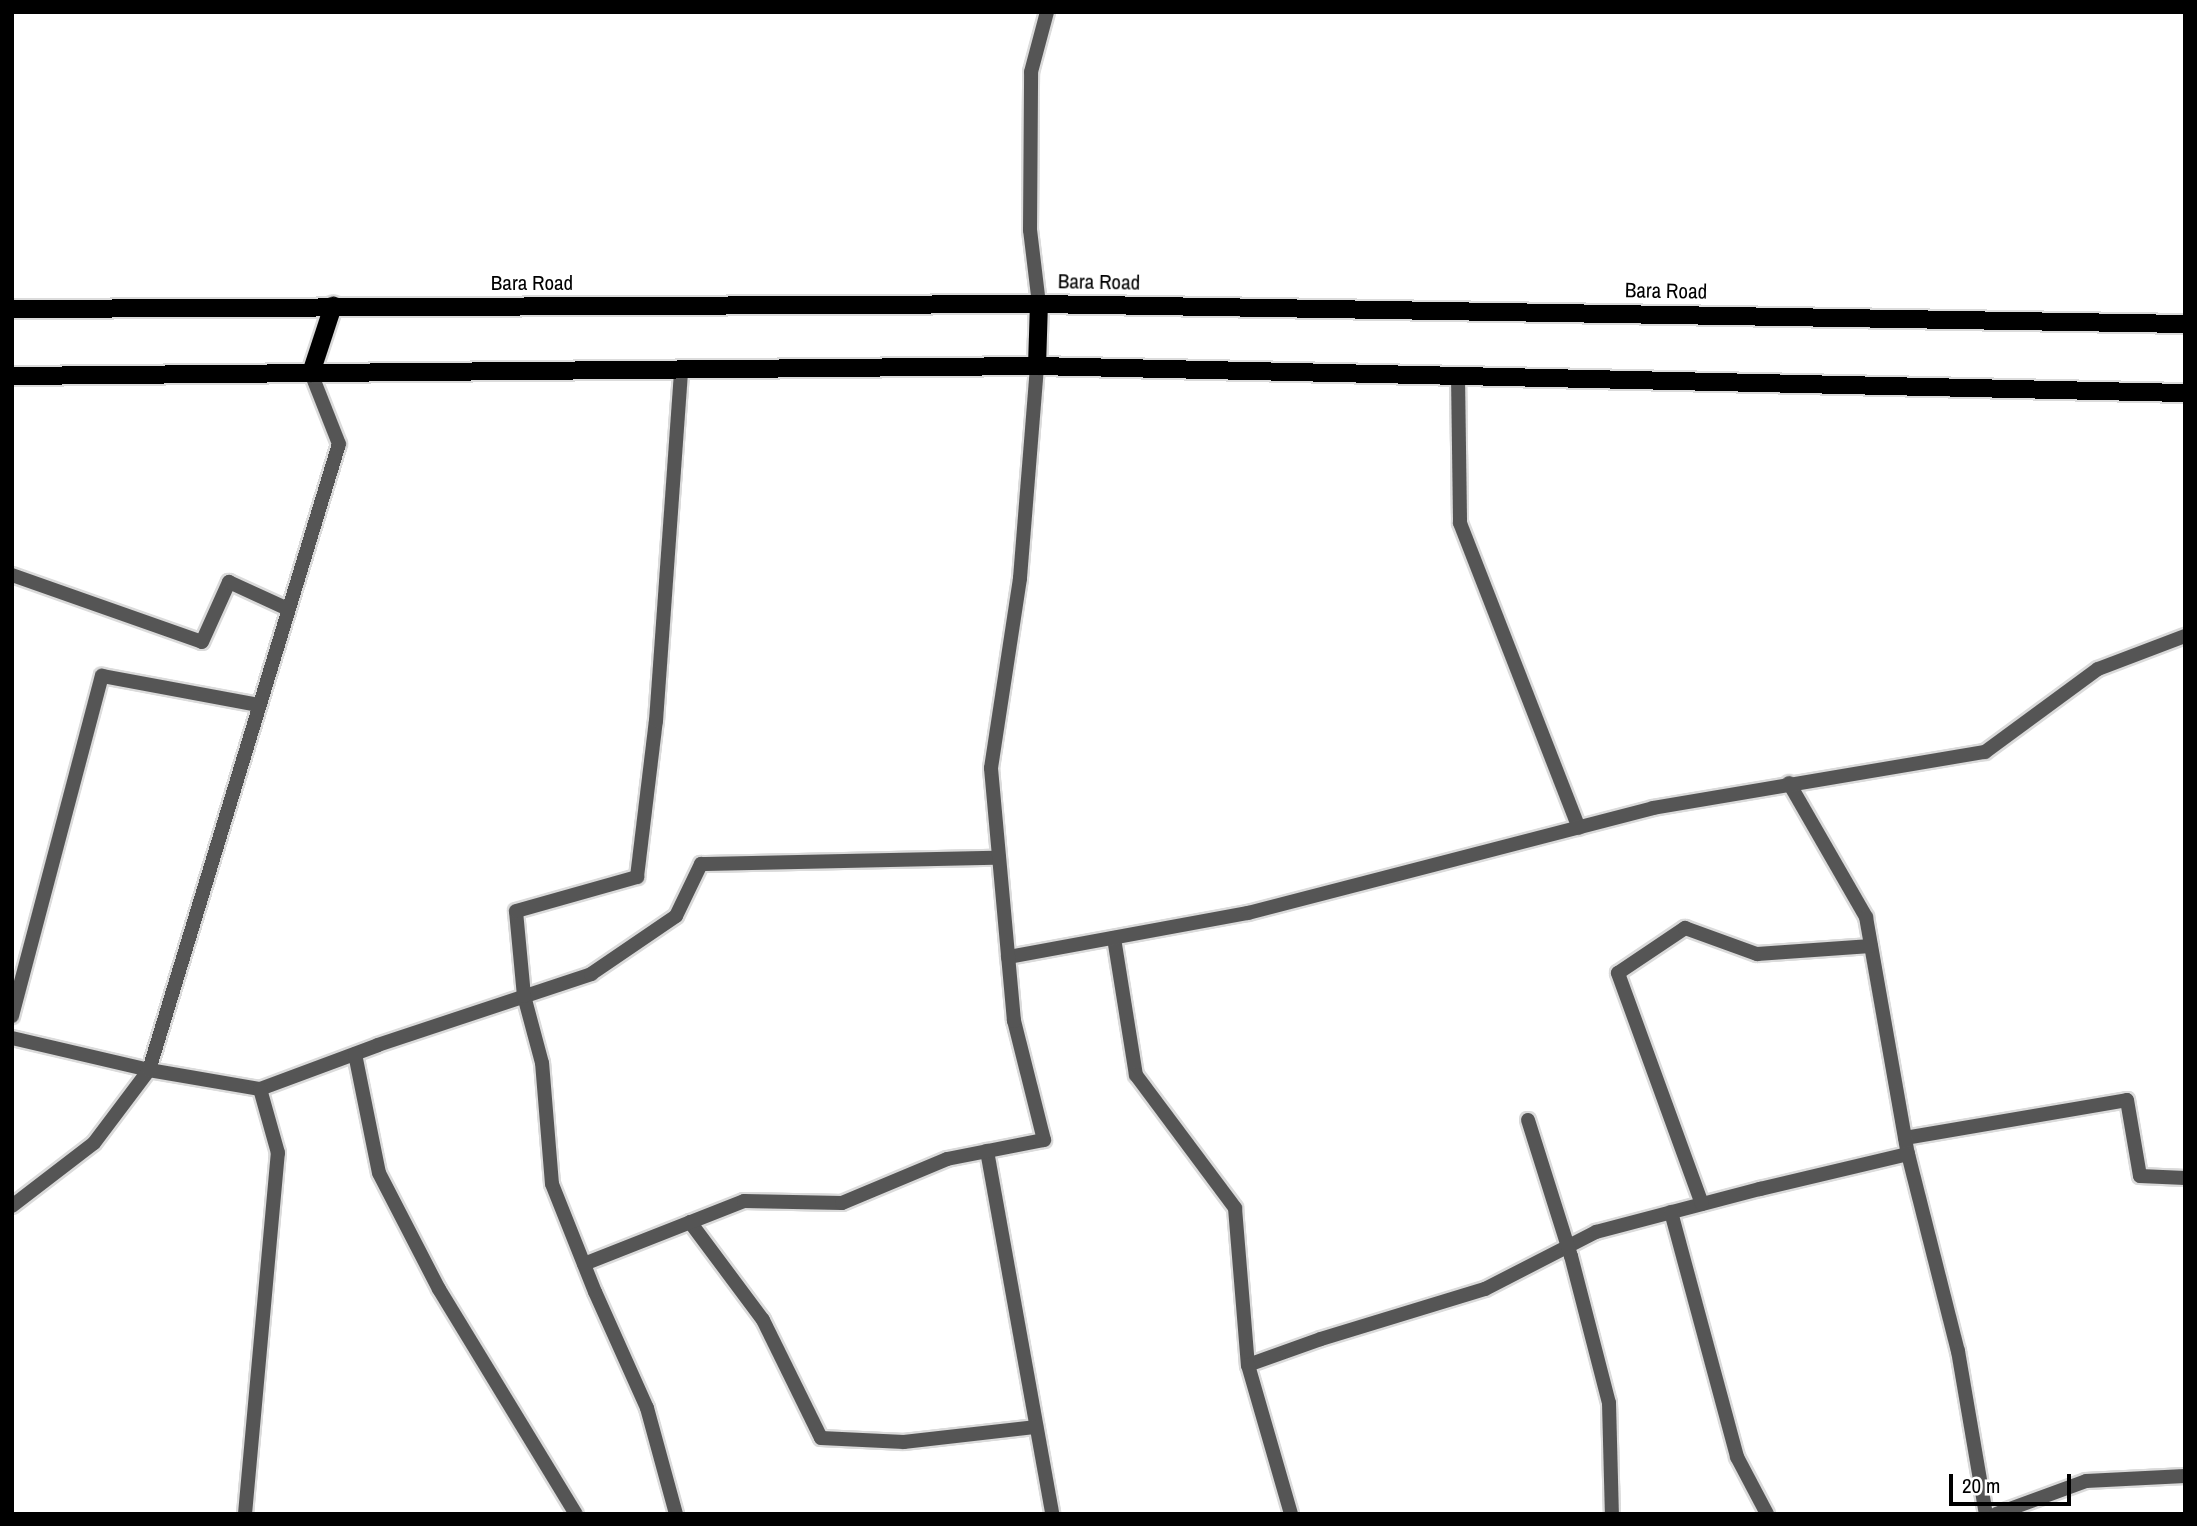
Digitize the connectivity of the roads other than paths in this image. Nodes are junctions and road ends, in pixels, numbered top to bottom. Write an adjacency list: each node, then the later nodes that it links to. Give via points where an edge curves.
1 (1047, 12): 2 (street, via 1031,72 1030,230)
2 (1039, 304): 3 (main road, Bara Road); 5 (main road, Bara Road); 6 (main road)
3 (333, 306): 4 (main road, Bara Road); 8 (main road)
4 (12, 309)
5 (2185, 324)
6 (1037, 366): 7 (main road); 10 (main road); 18 (street, via 1020,578 991,768)
7 (681, 369): 8 (main road); 22 (street, via 656,721 637,877 516,911)
8 (312, 373): 9 (main road); 13 (street, via 339,444)
9 (12, 376)
10 (1458, 376): 11 (main road); 17 (street, via 1460,523)
11 (2185, 393)
12 (12, 575): 13 (street, via 202,642 229,582)
13 (288, 609): 15 (street)
14 (2185, 636): 16 (street, via 2098,669 1985,752)
15 (258, 705): 23 (street, via 102,676); 26 (street)
16 (1789, 783): 17 (street, via 1653,808); 20 (street, via 1866,916)
17 (1578, 828): 19 (street, via 1248,913)
18 (999, 858): 21 (street); 22 (street, via 701,864 676,916 592,974)
19 (1114, 938): 21 (street); 39 (street, via 1136,1075 1235,1208)
20 (1871, 946): 29 (street); 33 (street, via 1757,954 1685,929 1618,973)
21 (1008, 957): 30 (street, via 1014,1021 1044,1140)
22 (524, 996): 25 (street); 38 (street, via 542,1063 552,1184)
23 (12, 1016)
24 (12, 1038): 26 (street)
25 (355, 1054): 27 (street); 43 (street, via 379,1173 439,1289)
26 (149, 1070): 27 (street); 34 (street, via 94,1143)
27 (260, 1089): 42 (street, via 278,1153)
28 (1528, 1120): 37 (street)
29 (1905, 1139): 31 (street); 32 (street, via 2127,1100 2140,1176)
30 (987, 1151): 36 (street, via 947,1159 842,1203 744,1201); 40 (street)
31 (1908, 1154): 33 (street); 49 (street, via 1958,1351)
32 (2185, 1178)
33 (1702, 1204): 35 (street)
34 (12, 1206)
35 (1671, 1212): 37 (street, via 1596,1232); 48 (street, via 1737,1457)
36 (690, 1222): 38 (street); 40 (street, via 763,1320 821,1438 904,1442)
37 (1568, 1247): 39 (street, via 1485,1289); 47 (street, via 1609,1404)
38 (584, 1264): 44 (street, via 648,1408)
39 (1248, 1365): 46 (street)
40 (1036, 1427): 45 (street)
41 (2185, 1476): 50 (street, via 2086,1481)
42 (244, 1514)
43 (576, 1514)
44 (676, 1514)
45 (1052, 1514)
46 (1291, 1514)
47 (1612, 1514)
48 (1767, 1514)
49 (1986, 1514)
50 (1996, 1514)

